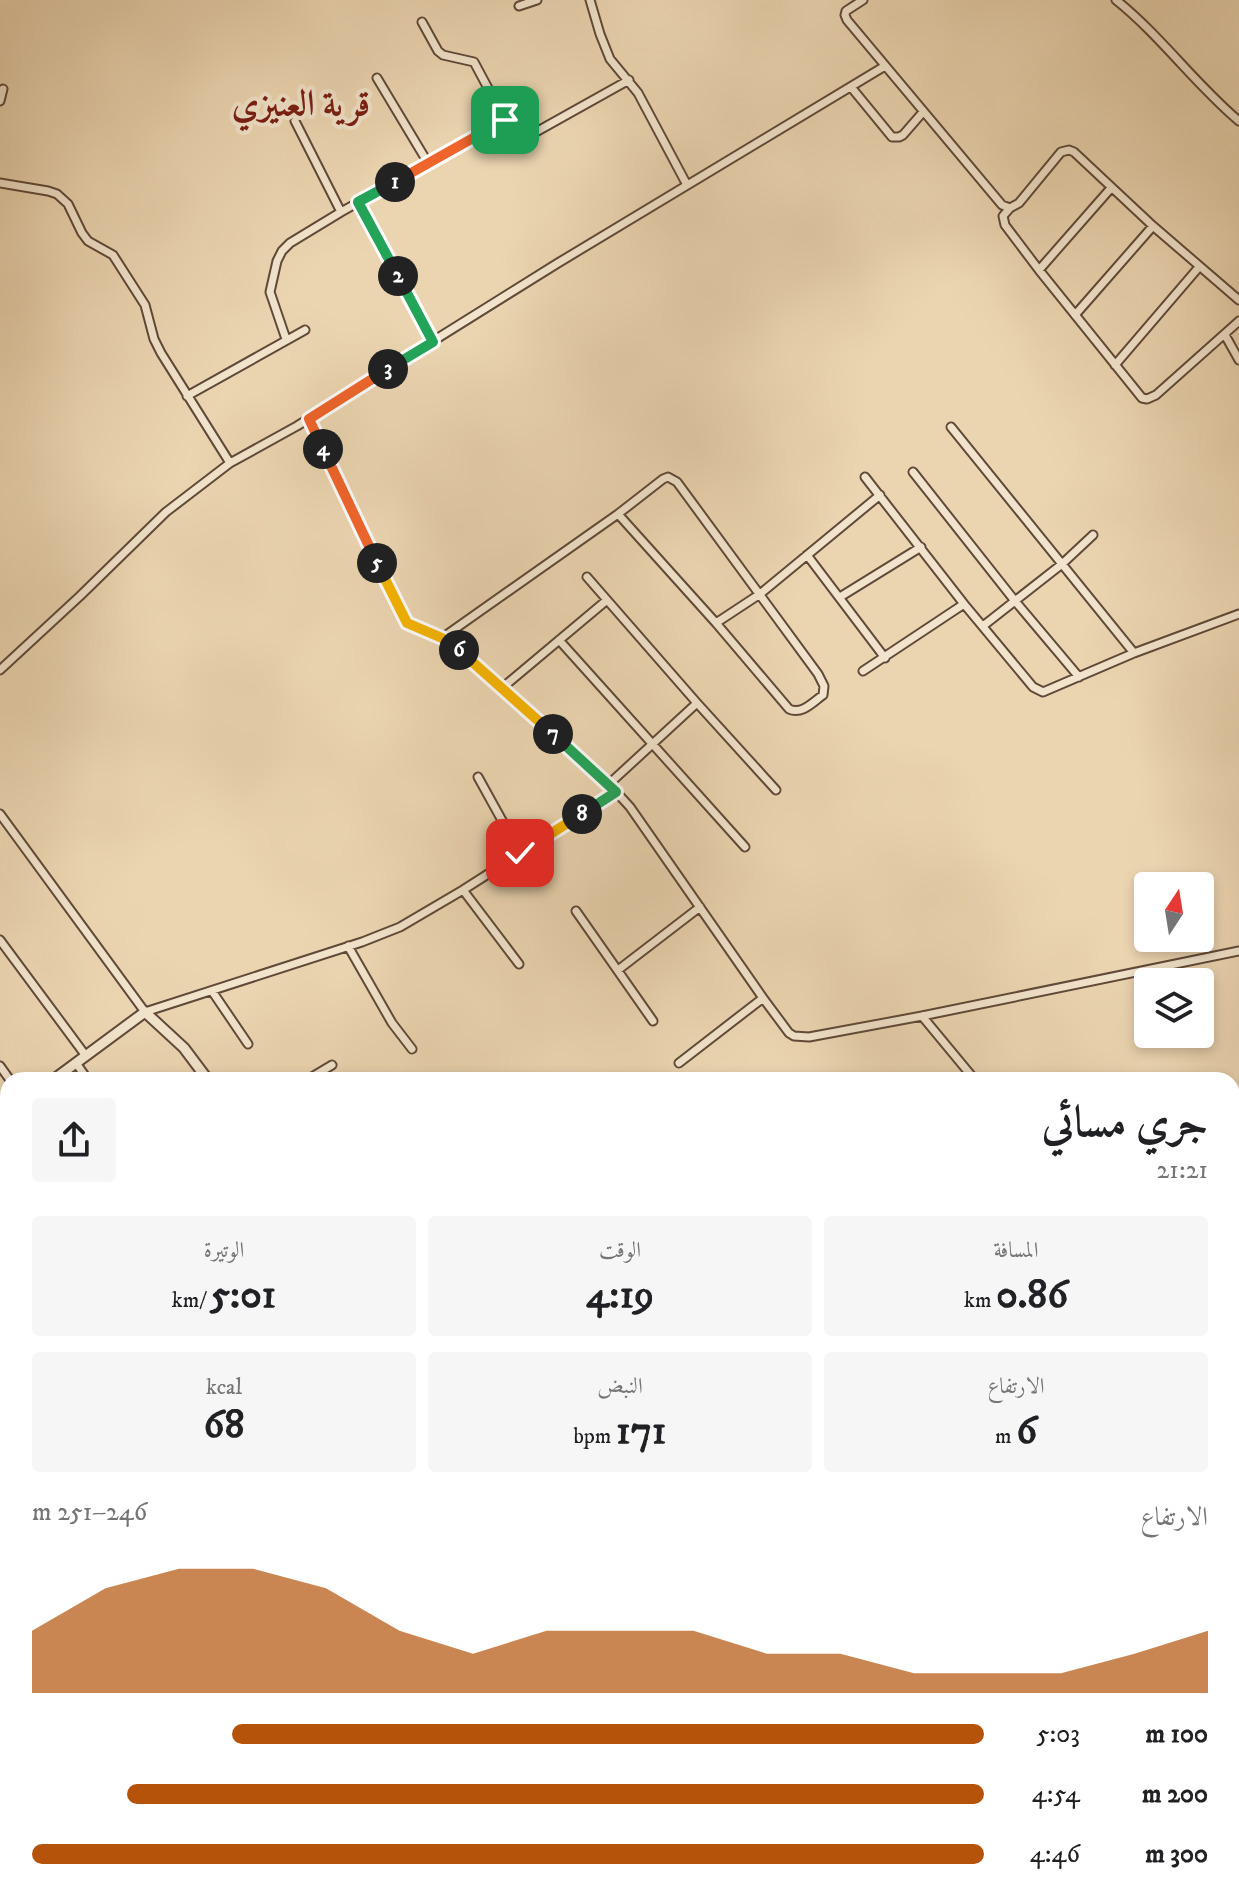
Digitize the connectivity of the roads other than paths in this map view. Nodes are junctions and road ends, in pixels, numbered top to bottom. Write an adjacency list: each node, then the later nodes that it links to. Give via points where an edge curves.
1 (537, 0): 5 (street)
2 (590, 0): 9 (street, via 610,59)
3 (863, 0): 7 (street, via 845,15)
4 (1116, 0): 16 (street)
5 (519, 6)
6 (422, 22): 14 (street, via 443,55 474,62)
7 (885, 66): 10 (street); 13 (street)
8 (377, 78): 17 (street)
9 (629, 80): 14 (street, via 527,137 518,138); 19 (street)
10 (851, 87): 13 (street, via 892,137 903,135); 19 (street)
11 (3, 89): 12 (street)
12 (0, 101)
13 (923, 112): 22 (street)
14 (505, 120): 17 (street)
15 (295, 121): 23 (street)
16 (1239, 121)
17 (428, 163): 21 (street)
18 (0, 183): 36 (street, via 57,194 88,241 113,255 145,305 154,339)
19 (687, 185): 33 (street)
20 (1111, 188): 22 (street, via 1074,152 1065,150); 24 (street); 26 (street)
21 (358, 202): 23 (street); 33 (street)
22 (1010, 208): 26 (street, via 1003,222)
23 (341, 212): 32 (street, via 290,243 277,261 270,292)
24 (1153, 226): 25 (street); 28 (street)
25 (1199, 267): 27 (street); 35 (street)
26 (1039, 270): 28 (street)
27 (1239, 300)
28 (1075, 315): 35 (street)
29 (1239, 321): 31 (street)
30 (305, 330): 32 (street)
31 (1225, 335): 34 (street); 35 (street, via 1147,399)
32 (286, 339): 36 (street)
33 (433, 342): 37 (street)
34 (1239, 360)
35 (1115, 365)
36 (187, 396): 39 (street)
37 (309, 419): 39 (street); 57 (street, via 407,623)
38 (951, 427): 47 (street)
39 (230, 463): 61 (street, via 166,512)
40 (913, 472): 52 (street)
41 (865, 477): 42 (street)
42 (880, 495): 45 (street); 46 (street)
43 (618, 514): 49 (street, via 663,479 673,479); 55 (street); 57 (street)
44 (1093, 535): 47 (street)
45 (921, 547): 50 (street); 53 (street)
46 (807, 555): 49 (street); 50 (street)
47 (1062, 564): 52 (street); 59 (street)
48 (587, 577): 51 (street)
49 (760, 594): 55 (street); 55 (street, via 824,686 823,695 800,711 789,709)
50 (840, 597): 60 (street)
51 (607, 600): 58 (street); 65 (street)
52 (1015, 601): 56 (street); 63 (street)
53 (964, 604): 56 (street); 60 (street)
54 (1239, 614): 59 (street)
55 (716, 623)
56 (983, 626): 63 (street, via 1038,691)
57 (442, 638): 64 (street)
58 (559, 640): 64 (street); 66 (street)
59 (1134, 653): 63 (street)
60 (885, 658): 62 (street)
61 (0, 670)
62 (863, 671)
63 (1079, 677)
64 (502, 688): 68 (street)
65 (697, 703): 66 (street); 69 (street)
66 (653, 744): 68 (street); 72 (street)
67 (478, 777): 73 (street)
68 (609, 784): 70 (street)
69 (776, 790)
70 (616, 792): 73 (street); 75 (street)
71 (2, 819): 84 (street)
72 (745, 847)
73 (520, 853): 74 (street)
74 (463, 890): 78 (street, via 400,927); 80 (street)
75 (700, 907): 81 (street); 83 (street)
76 (576, 911): 81 (street)
77 (0, 940): 89 (street)
78 (348, 946): 82 (street); 88 (street)
79 (1239, 951): 85 (street)
80 (519, 964)
81 (618, 970): 86 (street)
82 (212, 991): 84 (street); 87 (street)
83 (763, 998): 85 (street, via 789,1033 800,1037); 91 (street)
84 (145, 1012): 89 (street); 95 (street)
85 (922, 1016): 97 (street)
86 (653, 1021)
87 (248, 1044)
88 (412, 1049)
89 (86, 1056): 90 (street)
90 (76, 1063): 93 (street); 94 (street)
91 (679, 1063)
92 (332, 1065): 96 (street)
93 (64, 1072)
94 (82, 1072)
95 (202, 1072)
96 (320, 1072)
97 (968, 1072)

